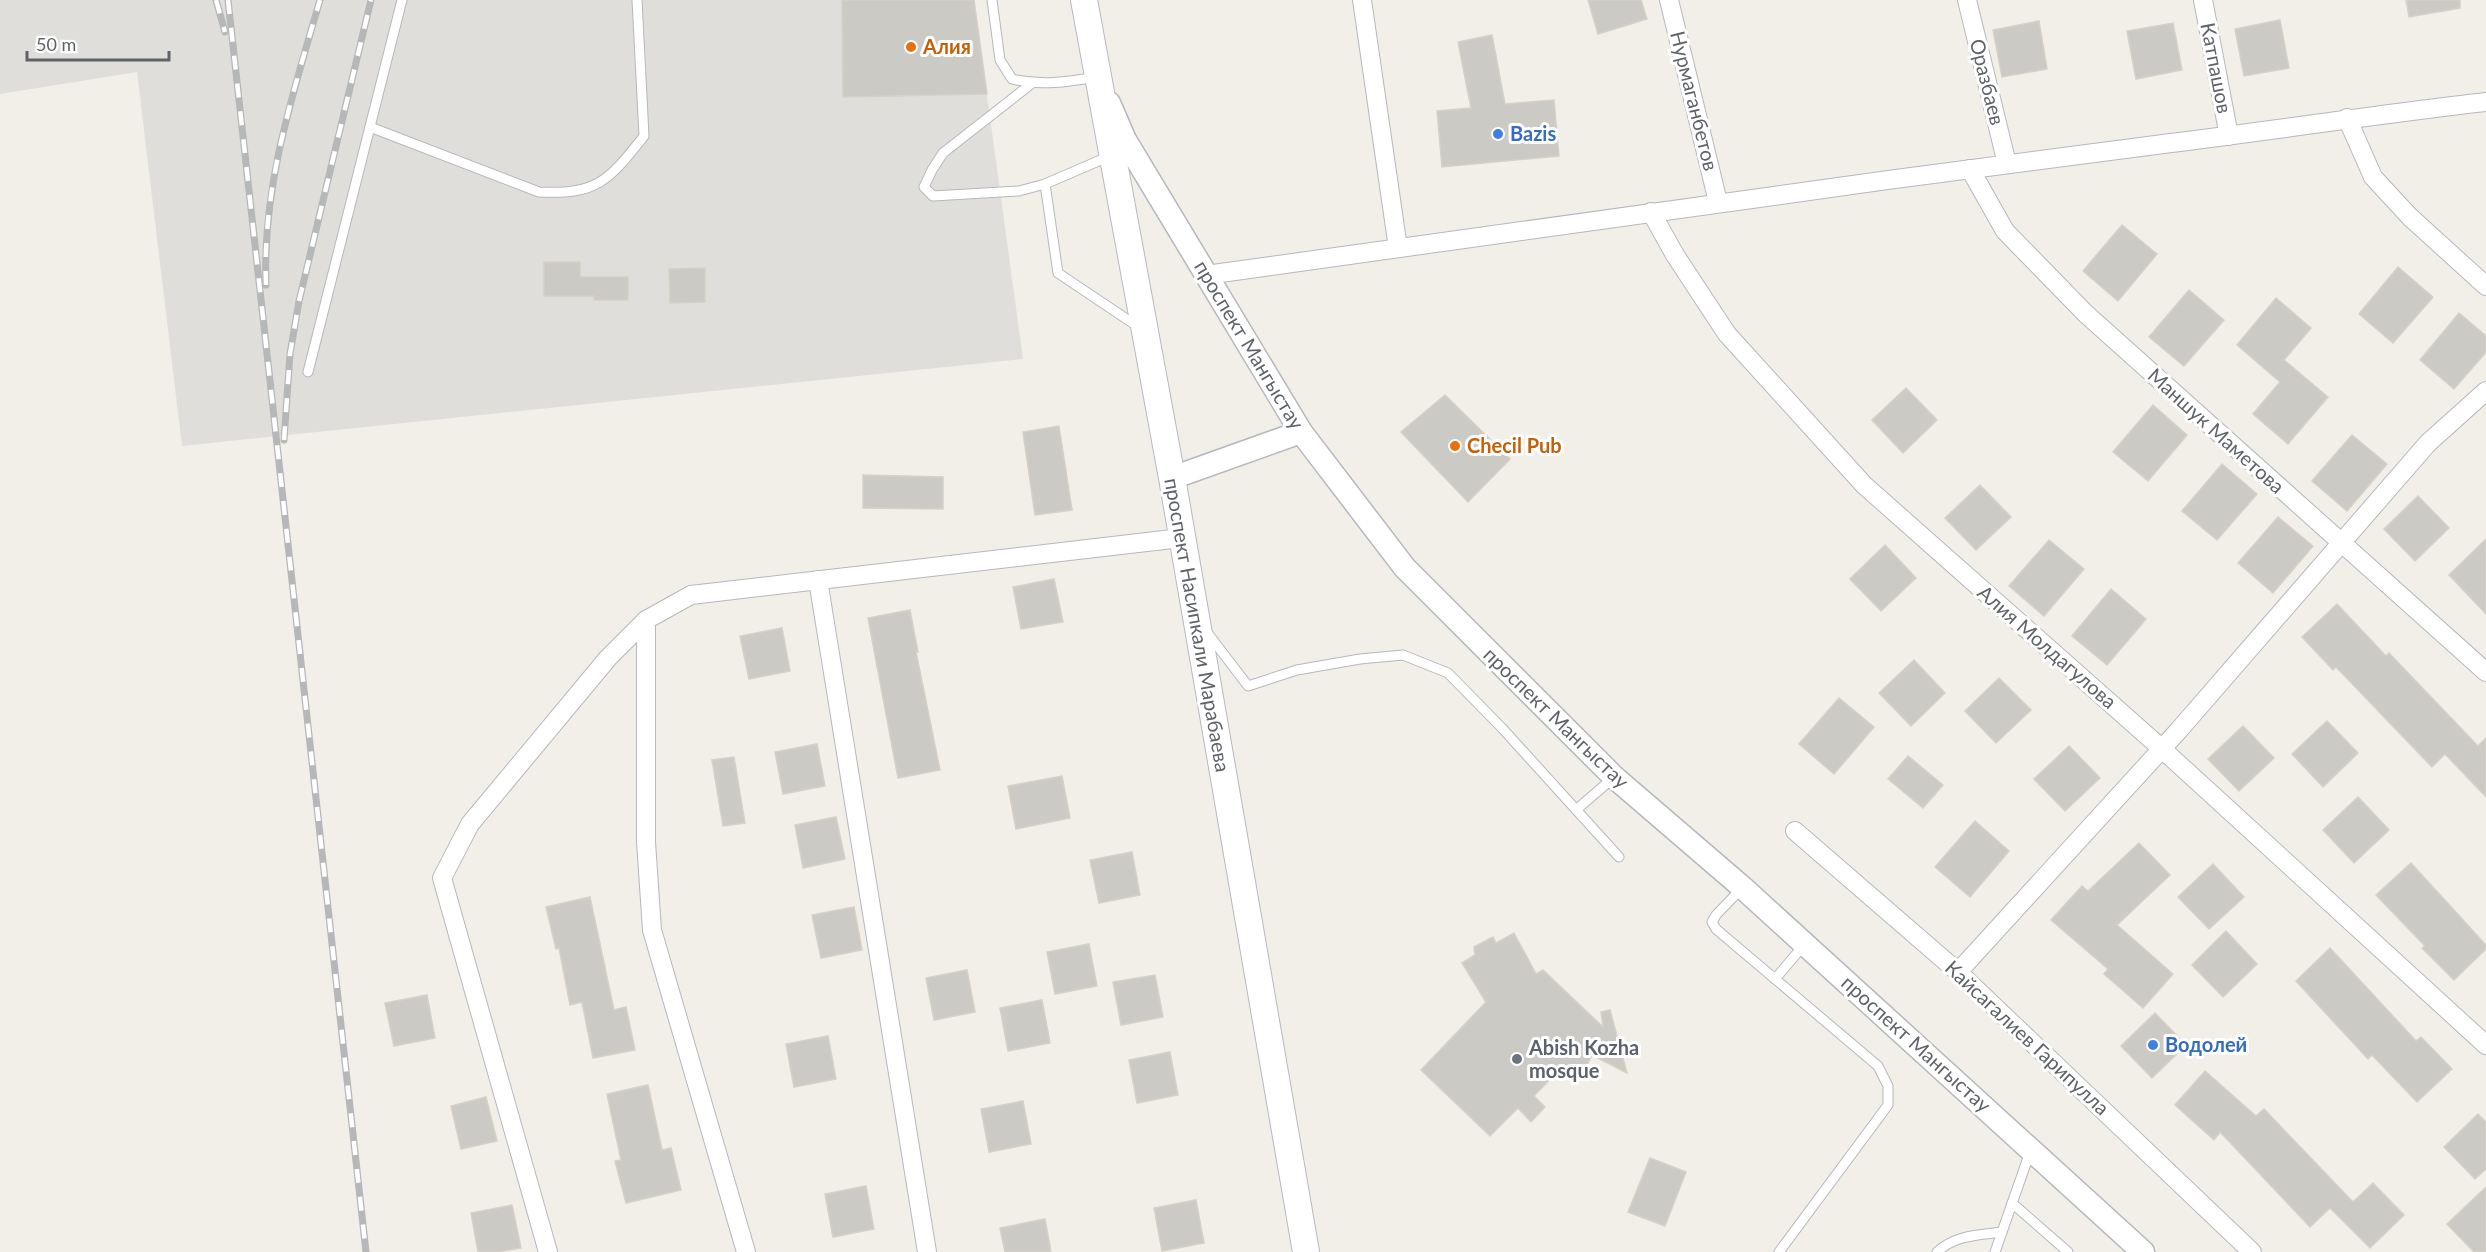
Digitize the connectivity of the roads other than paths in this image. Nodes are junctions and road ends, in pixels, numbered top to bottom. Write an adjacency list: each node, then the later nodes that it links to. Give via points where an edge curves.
1 (402, 0): 13 (lane)
2 (637, 0): 13 (lane, via 644,136 618,170 589,189 539,192)
3 (992, 0): 10 (lane, via 1000,60 1012,79)
4 (1084, 0): 9 (main road, проспект Насипкали Марабаева)
5 (1362, 0): 21 (street)
6 (1669, 0): 19 (street, Нурмаганбетов)
7 (1967, 0): 16 (street, Оразбаев)
8 (2203, 0): 14 (street, Катпашов)
9 (1098, 77): 10 (lane); 15 (main road, проспект Насипкали Марабаева); 22 (street, проспект Мангыстау, via 1125,140)
10 (1031, 84): 18 (lane, via 943,153 924,187 933,196 1019,191)
11 (2486, 102): 12 (street)
12 (2347, 118): 14 (street); 23 (street, via 2373,177 2410,217)
13 (370, 127): 25 (lane)
14 (2229, 136): 16 (street)
15 (1112, 155): 18 (lane); 24 (main road, проспект Насипкали Марабаева)
16 (2007, 164): 17 (street)
17 (1970, 169): 19 (street); 30 (street, Маншук Маметова, via 2005,231 2086,314)
18 (1045, 184): 24 (lane, via 1058,273)
19 (1719, 202): 20 (street)
20 (1652, 212): 21 (street); 35 (street, Алия Молдагулова, via 1726,334 1864,485)
21 (1398, 248): 22 (street)
22 (1206, 275): 27 (street, проспект Мангыстау)
23 (2486, 286)
24 (1144, 331): 28 (main road, проспект Насипкали Марабаева)
25 (308, 372)
26 (2486, 391): 30 (street, via 2428,443)
27 (1301, 432): 28 (street); 36 (street, проспект Мангыстау, via 1405,568)
28 (1172, 478): 29 (main road, проспект Насипкали Марабаева)
29 (1181, 538): 31 (street); 32 (main road, проспект Насипкали Марабаева)
30 (2340, 542): 34 (street, Маншук Маметова); 35 (street)
31 (818, 580): 33 (street, via 691,595); 50 (street)
32 (1196, 617): 37 (lane, via 1248,686 1297,670 1403,655 1448,673); 51 (main road, проспект Насипкали Марабаева)
33 (646, 620): 48 (street, via 608,658 470,824 442,878); 49 (street, via 646,842 652,930)
34 (2486, 672)
35 (2161, 748): 42 (street); 44 (street, Алия Молдагулова)
36 (1614, 777): 37 (lane); 40 (street, проспект Мангыстау)
37 (1576, 810): 39 (lane)
38 (1795, 831): 42 (street, Кайсагалиев Гарипулла)
39 (1618, 857)
40 (1742, 887): 41 (street, проспект Мангыстау); 43 (lane, via 1712,922)
41 (1805, 944): 43 (lane); 45 (street, проспект Мангыстау)
42 (1958, 972): 57 (street, Кайсагалиев Гарипулла)
43 (1775, 979): 52 (lane, via 1878,1066 1888,1086 1888,1105)
44 (2486, 1045)
45 (2031, 1149): 46 (lane); 56 (street, проспект Мангыстау)
46 (2012, 1203): 47 (lane); 55 (lane)
47 (2002, 1232): 53 (lane, via 1961,1238); 54 (lane)
48 (548, 1252)
49 (746, 1252)
50 (927, 1252)
51 (1305, 1252)
52 (1779, 1252)
53 (1937, 1252)
54 (1995, 1252)
55 (2068, 1252)
56 (2143, 1252)
57 (2252, 1252)

